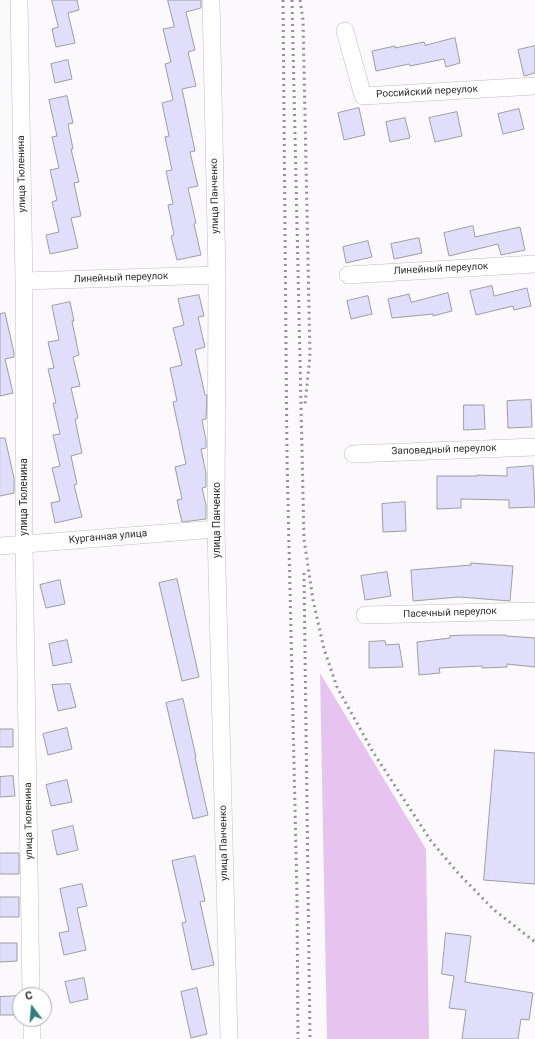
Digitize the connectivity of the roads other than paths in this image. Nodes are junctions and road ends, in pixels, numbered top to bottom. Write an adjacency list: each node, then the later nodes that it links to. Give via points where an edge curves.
1 (18, 0): 8 (street, улица Тюленина)
2 (211, 0): 6 (street, улица Панченко)
3 (345, 31): 4 (street, Российский переулок, via 364,96)
4 (535, 86)
5 (535, 264): 7 (street, Линейный переулок)
6 (217, 275): 8 (street, Линейный переулок); 11 (street, улица Панченко)
7 (348, 275)
8 (24, 281): 12 (street, улица Тюленина)
9 (535, 447): 10 (street, Заповедный переулок)
10 (354, 454)
11 (216, 529): 12 (street, Курганная улица); 19 (street, улица Панченко)
12 (24, 544): 13 (street, Курганная улица); 16 (street, улица Тюленина)
13 (0, 546)
14 (535, 611): 15 (street, Пасечный переулок)
15 (365, 615)
16 (32, 987)
17 (32, 1027): 18 (street)
18 (32, 1039)
19 (229, 1039)

